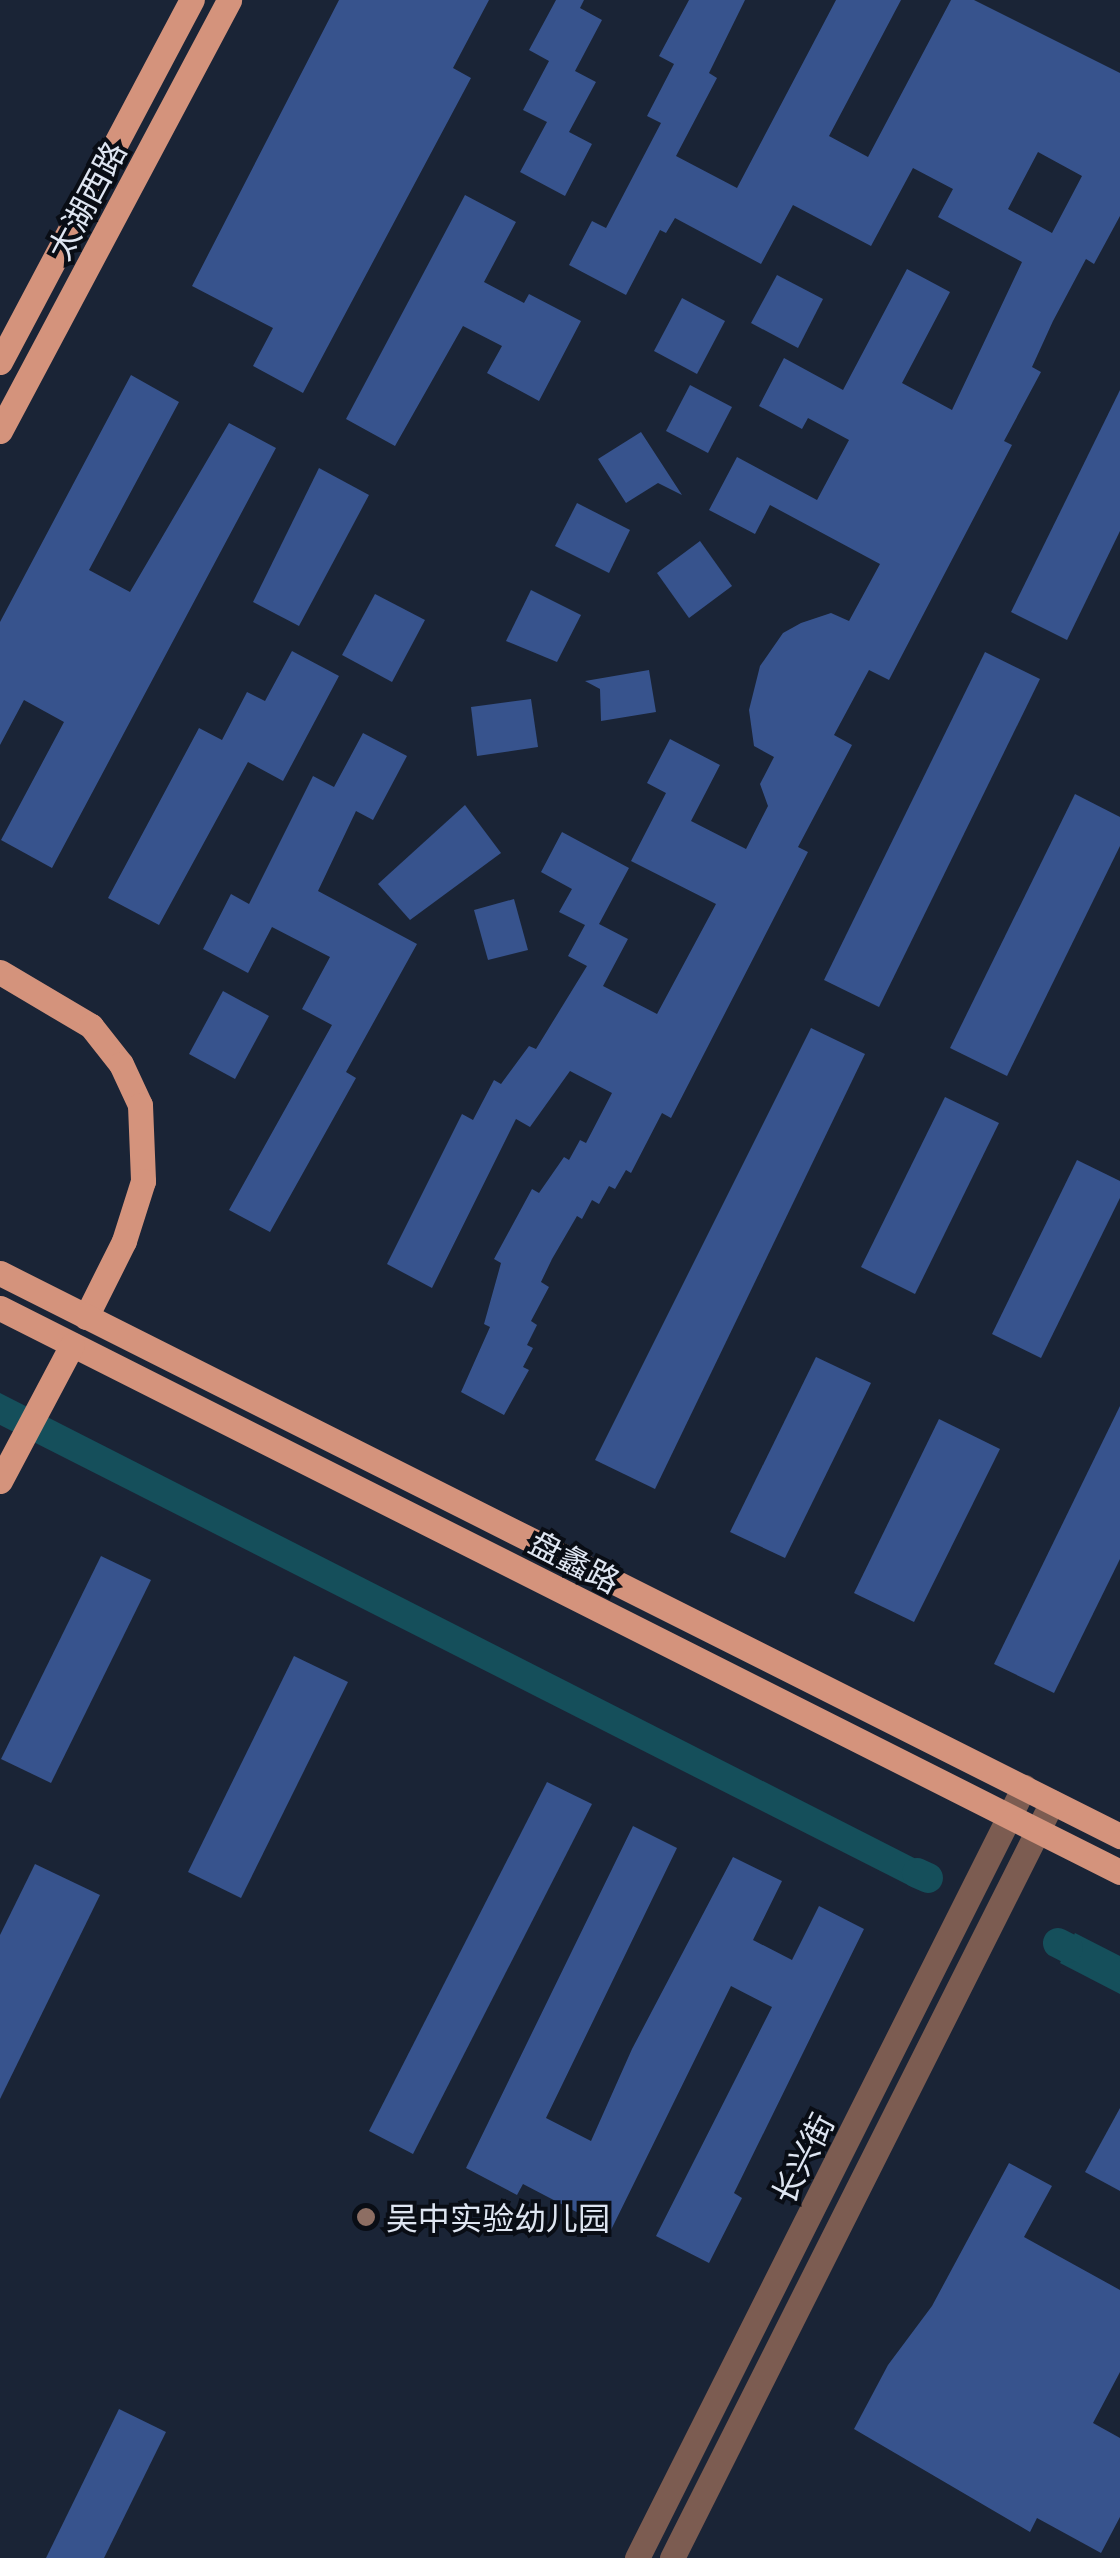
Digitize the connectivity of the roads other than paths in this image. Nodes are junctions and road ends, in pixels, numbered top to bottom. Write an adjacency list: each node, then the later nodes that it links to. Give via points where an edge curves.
1 (192, 0): 3 (main road, 太湖西路)
2 (229, 0): 4 (main road, 太湖西路)
3 (0, 362)
4 (0, 431)
5 (0, 972): 8 (main road, via 91,1026 121,1064 140,1105 142,1181 124,1241)
6 (0, 1274): 8 (main road, 盘蠡路)
7 (0, 1308): 9 (main road, 盘蠡路)
8 (86, 1317): 11 (main road, 盘蠡路)
9 (72, 1345): 10 (main road); 13 (main road, 盘蠡路)
10 (0, 1482)
11 (1024, 1787): 12 (main road, 盘蠡路); 13 (street, 长兴街)
12 (1052, 1802): 14 (street, 长兴街); 15 (main road, 盘蠡路)
13 (1009, 1816): 14 (main road, 盘蠡路); 17 (street, 长兴街)
14 (1037, 1830): 16 (main road, 盘蠡路); 18 (street, 长兴街)
15 (1120, 1836)
16 (1120, 1872)
17 (637, 2558)
18 (672, 2558)

